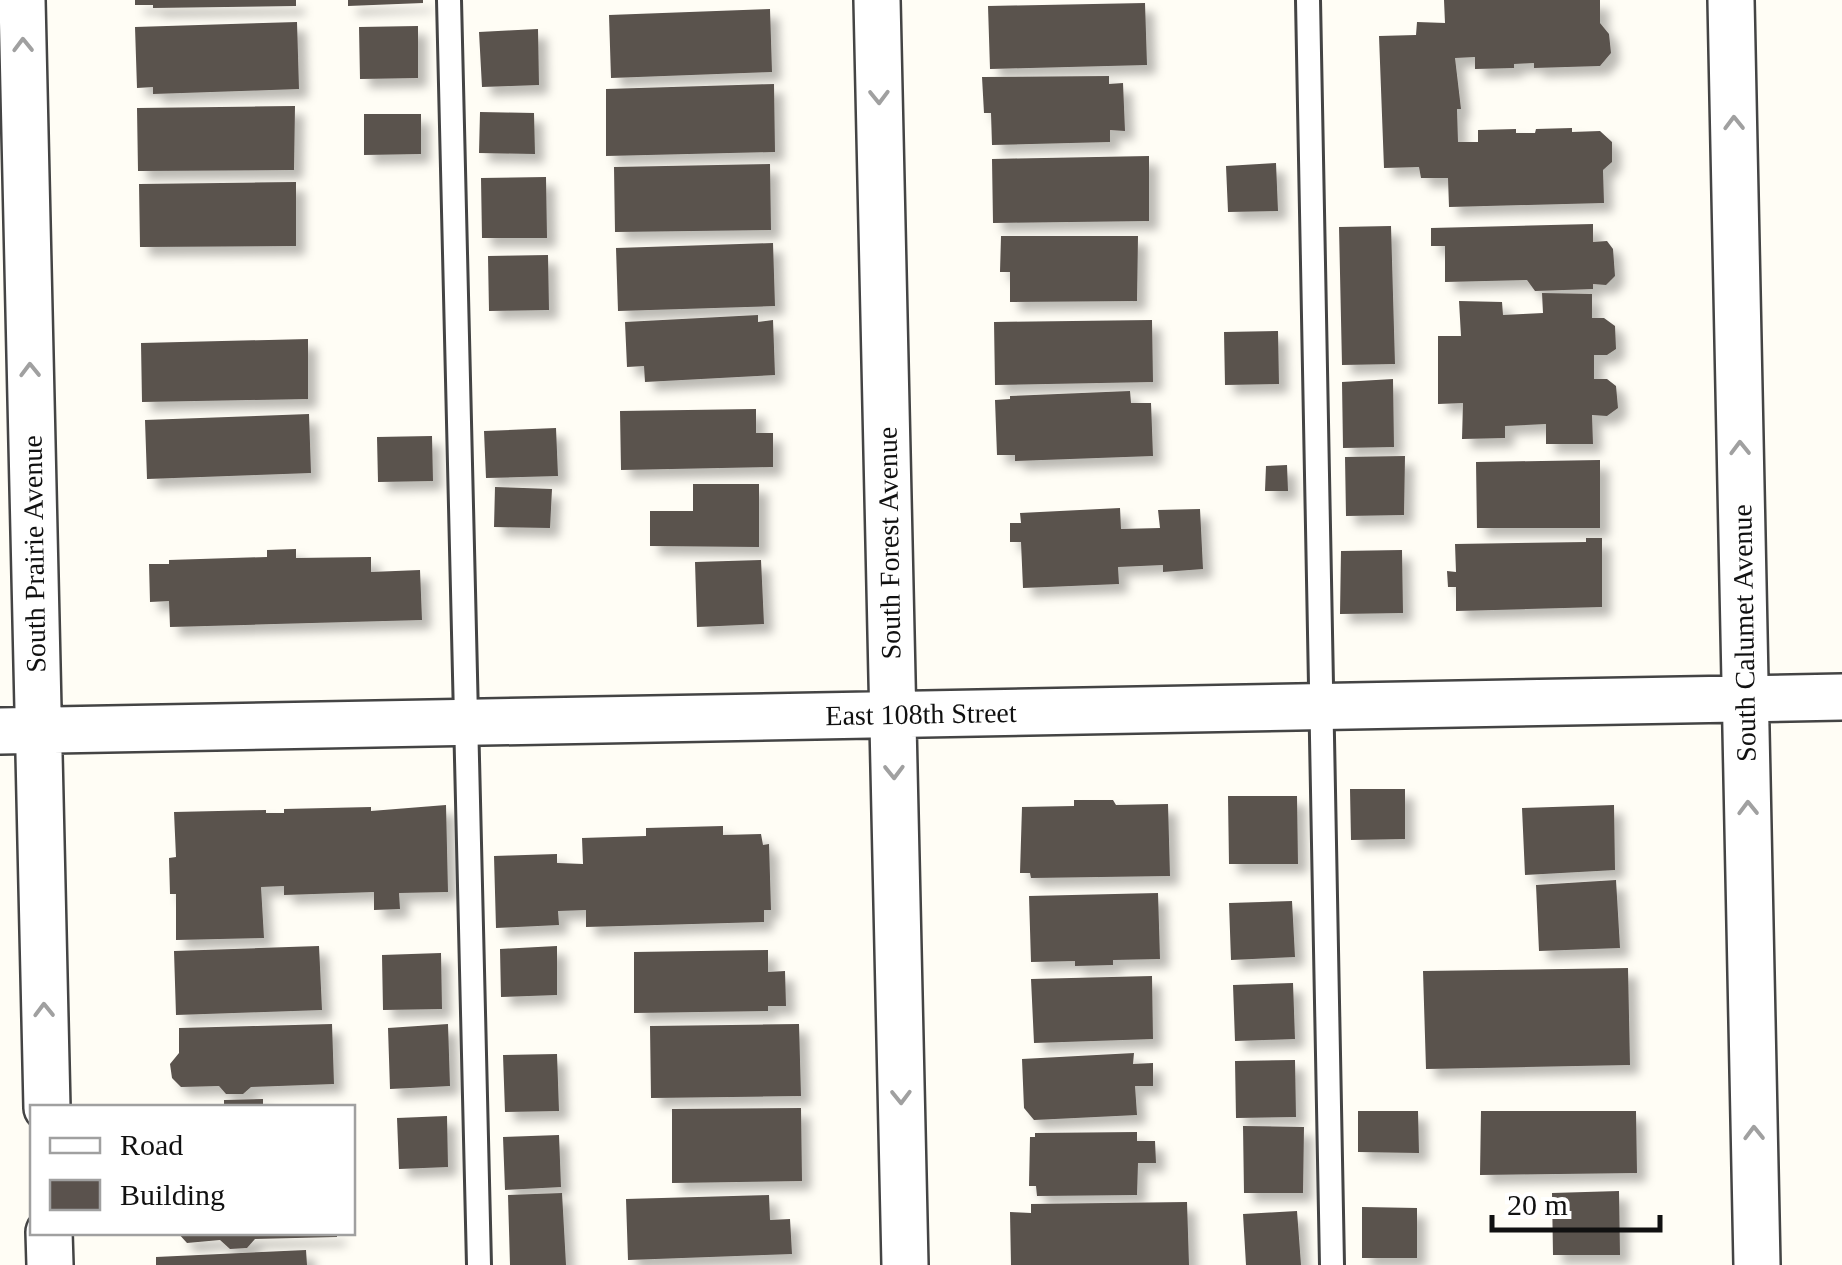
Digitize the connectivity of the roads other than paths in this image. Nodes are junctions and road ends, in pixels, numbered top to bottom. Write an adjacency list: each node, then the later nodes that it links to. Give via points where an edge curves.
1 (22, 0): 11 (street, South Prairie Avenue, one-way to 1)
2 (448, 0): 10 (lane)
3 (877, 0): 9 (street, South Forest Avenue, one-way to 9)
4 (1308, 0): 8 (lane)
5 (1732, 0): 7 (street, South Calumet Avenue, one-way to 5)
6 (1842, 698): 7 (street, East 108th Street)
7 (1746, 699): 8 (street, East 108th Street); 18 (street, South Calumet Avenue, one-way to 7)
8 (1321, 706): 9 (street, East 108th Street); 17 (lane)
9 (892, 715): 10 (street, East 108th Street); 16 (street, South Forest Avenue, one-way to 16)
10 (466, 722): 11 (street, East 108th Street); 15 (lane)
11 (19, 730): 12 (street, South Prairie Avenue, one-way to 11)
12 (46, 1105)
13 (49, 1235): 14 (street)
14 (50, 1265)
15 (478, 1265)
16 (905, 1265)
17 (1332, 1265)
18 (1757, 1265)

